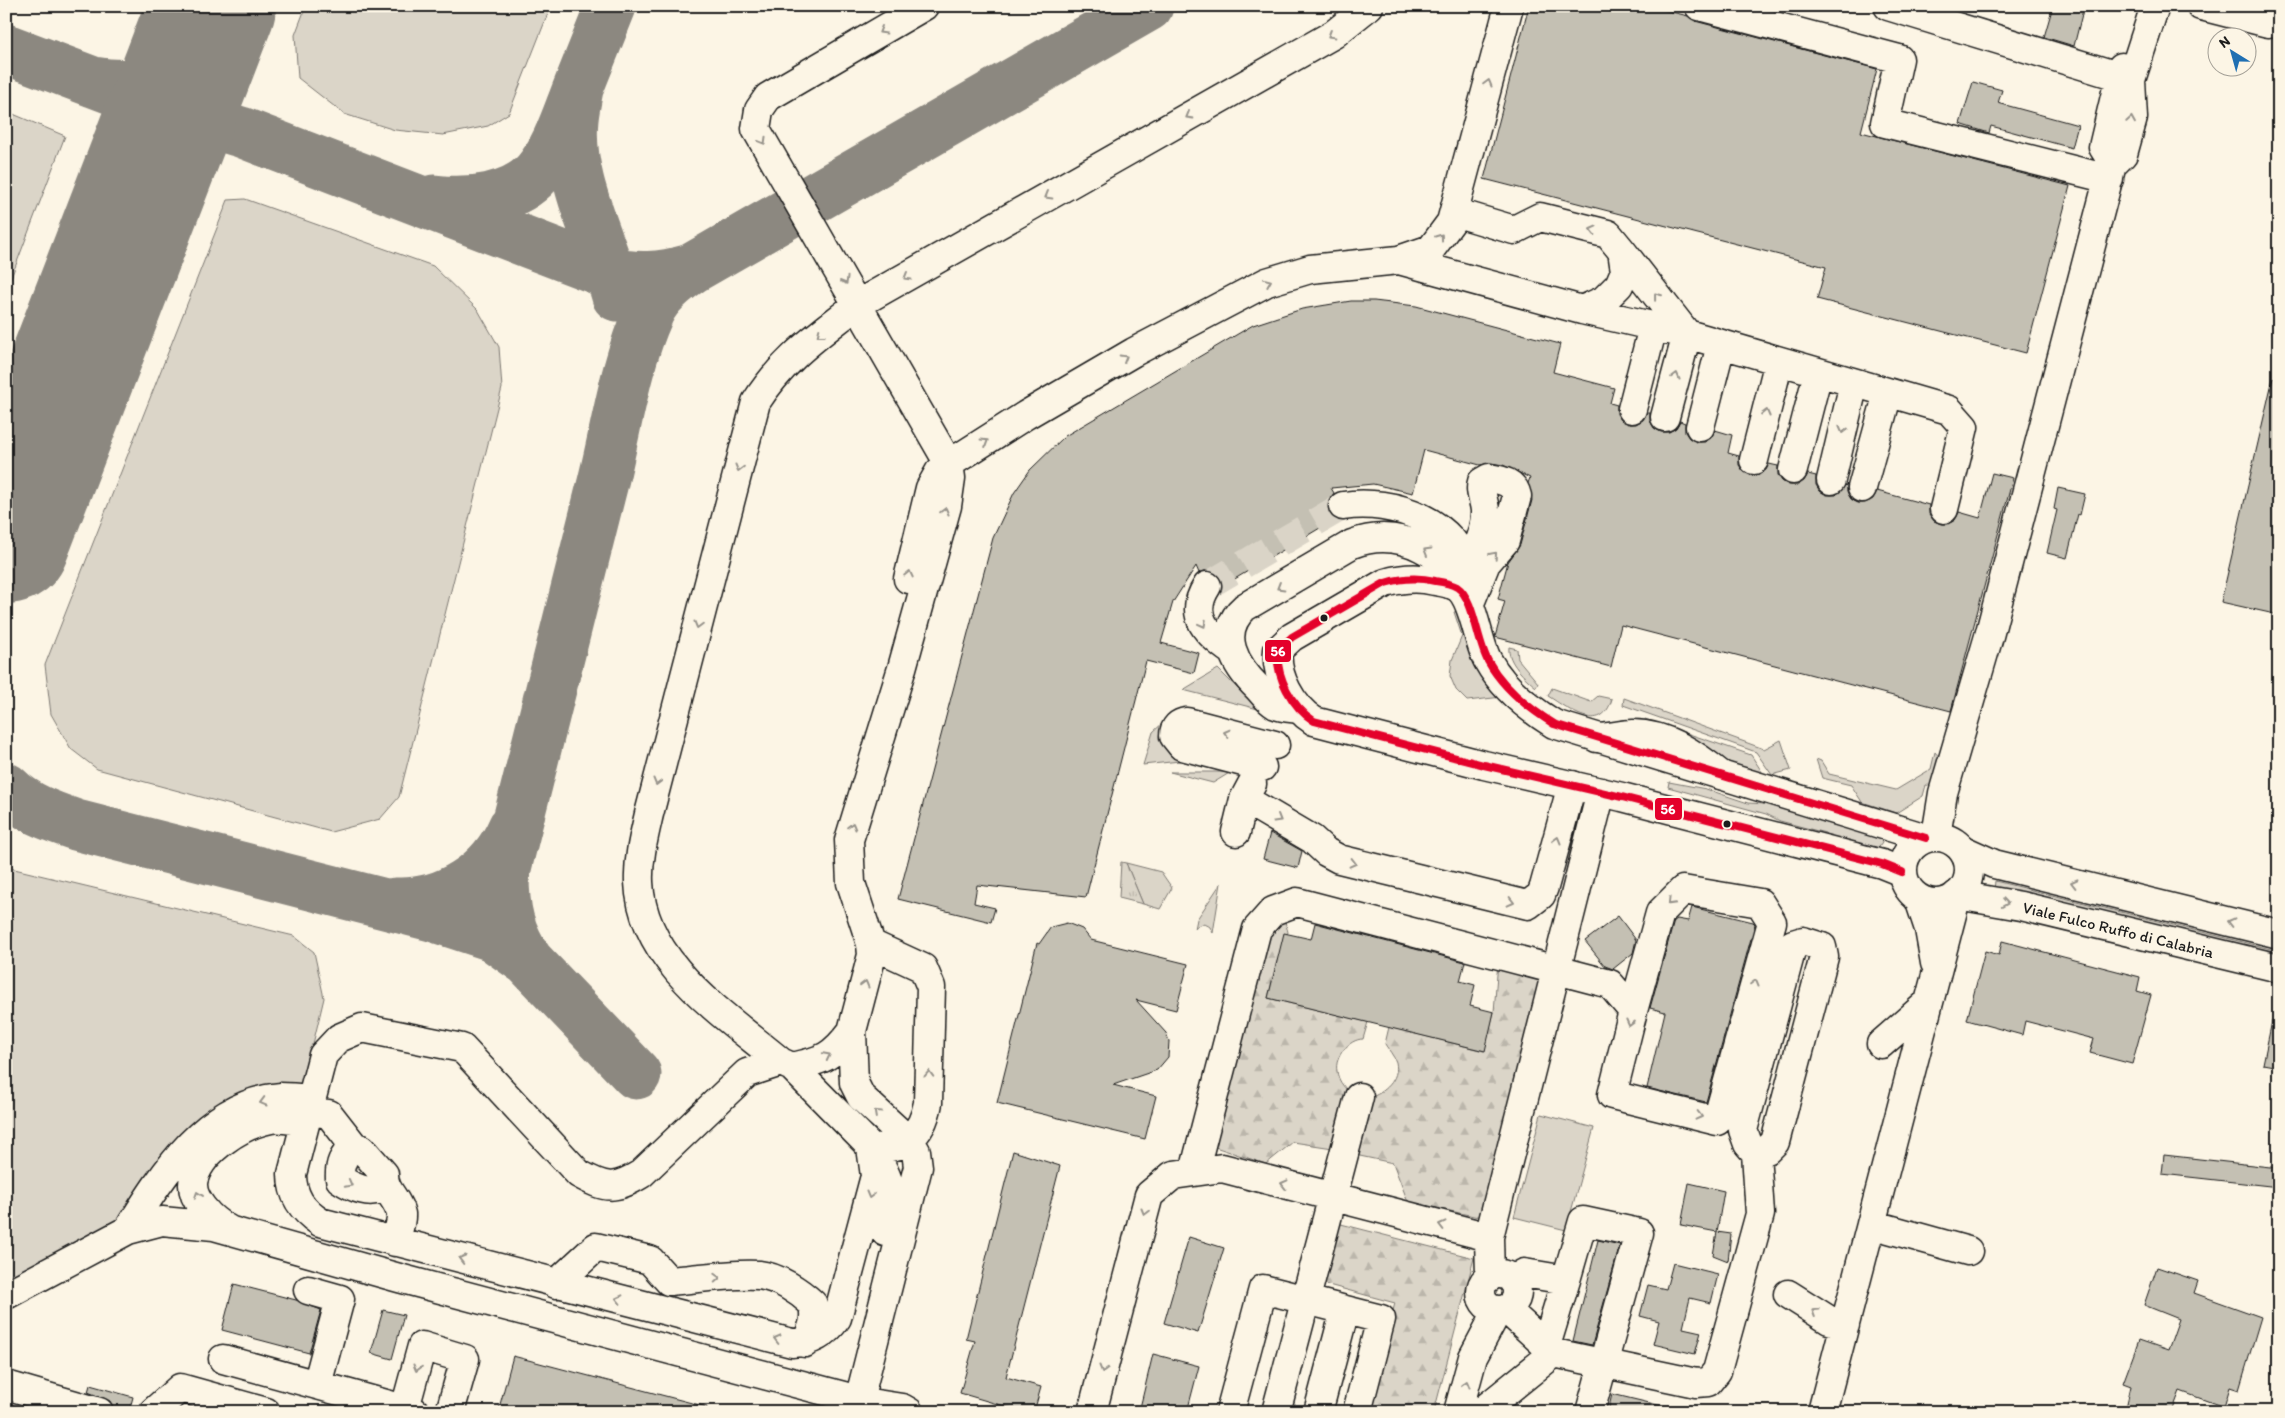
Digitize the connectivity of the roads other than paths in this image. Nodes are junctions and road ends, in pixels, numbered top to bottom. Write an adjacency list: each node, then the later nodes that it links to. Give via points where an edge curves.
1 (924, 6): 15 (main road, one-way to 15, via 768,97 759,110 756,129)
2 (1370, 6): 15 (main road, one-way to 15, via 1334,34)
3 (1509, 6): 12 (main road, one-way to 3)
4 (1699, 6): 11 (main road, via 1899,59 1885,123)
5 (1888, 6): 10 (main road)
6 (2142, 6): 10 (main road)
7 (2155, 6): 10 (main road)
8 (2200, 6): 9 (main road, via 2268,23)
9 (2279, 21)
10 (2125, 79): 11 (main road, via 2133,118 2123,154)
11 (2111, 171): 44 (main road, via 1989,636)
12 (1454, 212): 13 (main road, one-way to 12, via 1608,234 1540,217 1514,230); 14 (main road, one-way to 12, via 1431,249 1451,222)
13 (1622, 252): 16 (main road, via 1625,271 1619,285 1604,300); 18 (main road, one-way to 13)
14 (1399, 260): 16 (main road); 28 (main road, one-way to 14, via 1134,352 1267,282 1310,269)
15 (858, 304): 28 (main road); 60 (main road, one-way to 60, via 792,355 771,378 756,402 641,853 639,882 646,922 670,963 704,997)
16 (1582, 310): 17 (main road)
17 (1653, 326): 18 (main road); 24 (main road)
18 (1687, 334): 19 (main road); 25 (main road, one-way to 18)
19 (1720, 345): 20 (main road); 26 (main road)
20 (1779, 361): 21 (main road); 27 (main road, one-way to 20)
21 (1818, 373): 22 (main road); 29 (main road)
22 (1854, 383): 23 (main road); 30 (main road, one-way to 30)
23 (1888, 393): 31 (main road); 34 (main road, via 1949,410 1964,427)
24 (1632, 409)
25 (1665, 417)
26 (1700, 427)
27 (1754, 460)
28 (949, 464): 50 (main road, one-way to 28, via 851,883 849,840 947,506 951,478)
29 (1793, 470)
30 (1831, 480)
31 (1862, 488)
32 (1343, 506): 33 (main road, via 1362,503)
33 (1398, 509): 35 (main road); 37 (main road, one-way to 33, via 1436,527 1417,515)
34 (1944, 509)
35 (1364, 540): 37 (main road, one-way to 35, via 1448,564 1417,545 1401,540); 38 (main road, one-way to 38, via 1245,607 1229,631)
36 (1207, 586): 38 (main road, one-way to 38, via 1198,606 1201,620 1208,632)
37 (1463, 586): 39 (main road, via 1412,578 1385,583 1283,644 1278,650 1279,671); 44 (main road, via 1486,658 1508,689 1554,724)
38 (1233, 652): 39 (main road, via 1242,670 1271,702)
39 (1299, 709): 40 (main road, via 1322,723); 42 (main road, one-way to 42)
40 (1572, 785): 41 (main road); 42 (main road, one-way to 40, via 1339,859 1528,905 1541,895 1544,887)
41 (1601, 792): 46 (main road, via 1882,864); 53 (main road)
42 (1244, 799): 43 (main road)
43 (1236, 832)
44 (1931, 837): 45 (main road, via 1947,838); 46 (main road, via 1908,851)
45 (1963, 850): 47 (main road, via 1968,873 1964,887); 49 (main road, Viale Fulco Ruffo di Calabria, one-way to 45, via 1994,864)
46 (1902, 872): 48 (main road, via 1905,882)
47 (1957, 895): 48 (main road, via 1939,903); 52 (main road, Viale Fulco Ruffo di Calabria, one-way to 52, via 2021,906); 54 (main road)
48 (1919, 899): 54 (main road, via 1929,929)
49 (2279, 934)
50 (871, 944): 58 (main road, one-way to 50, via 869,969); 63 (main road, one-way to 50, via 917,1132 928,1103 931,987 923,968)
51 (1647, 959): 55 (main road); 57 (main road); 57 (main road, one-way to 51, via 1612,1095 1718,1121 1772,922 1760,904 1683,890 1660,913)
52 (2279, 968)
53 (1556, 970): 55 (main road); 66 (main road, via 1297,902 1273,911 1257,929); 73 (main road)
54 (1936, 972): 56 (main road)
55 (1610, 984): 57 (main road)
56 (1929, 1002): 59 (main road); 69 (main road)
57 (1633, 1011)
58 (852, 1031): 60 (main road, one-way to 58, via 827,1057 838,1050); 63 (main road, one-way to 58, via 861,1097 854,1083)
59 (1881, 1044)
60 (787, 1065): 62 (main road, via 748,1072 641,1174 623,1185 608,1186 579,1174 462,1048 450,1044 362,1028 348,1032 322,1055); 64 (main road)
61 (1359, 1097): 68 (main road)
62 (308, 1110): 67 (main road, one-way to 67, via 280,1097 243,1107 209,1128 180,1154); 72 (main road, one-way to 62, via 205,1212 197,1198 193,1180 199,1167 223,1141 245,1127); 74 (main road, via 329,1114 354,1146 362,1148 384,1174 384,1185 397,1203 401,1216); 74 (main road, via 292,1174 292,1189 300,1205 320,1222)
63 (908, 1140): 64 (main road, via 886,1149); 95 (main road, via 916,1151 916,1180)
64 (871, 1147): 88 (main road, one-way to 88, via 874,1176 838,1318 824,1333); 95 (main road, via 885,1171 893,1199)
65 (1756, 1153): 65 (main road, via 1748,1144 1743,1130 1793,944 1803,941 1816,944 1822,948 1824,957 1775,1142); 91 (main road, via 1760,1214 1717,1371 1708,1382 1696,1383)
66 (1194, 1172): 68 (main road, one-way to 66, via 1222,1168); 103 (main road, one-way to 103, via 1173,1175 1149,1195)
67 (157, 1184): 70 (main road, via 161,1205); 71 (main road)
68 (1333, 1197): 73 (main road, one-way to 68); 83 (main road)
69 (1872, 1220): 75 (main road); 87 (main road)
70 (184, 1222): 71 (main road, via 162,1221); 72 (main road)
71 (128, 1230): 82 (main road)
72 (229, 1230): 95 (main road)
73 (1489, 1237): 76 (main road)
74 (395, 1242): 79 (main road, one-way to 74)
75 (1969, 1245)
76 (1501, 1279): 77 (main road, via 1524,1273); 86 (main road, via 1482,1286 1482,1300 1486,1306)
77 (1566, 1280): 89 (main road); 91 (main road, via 1583,1221 1639,1233)
78 (669, 1281): 79 (main road, via 650,1260 596,1247); 84 (main road); 88 (main road, one-way to 88, via 759,1275 778,1281 801,1293 813,1304 815,1316)
79 (556, 1284): 84 (main road, one-way to 79)
80 (308, 1290): 93 (main road, via 340,1299)
81 (1788, 1294): 87 (main road, one-way to 81, via 1829,1320)
82 (6, 1295)
83 (1306, 1300): 85 (main road); 104 (main road, via 1263,1289); 105 (main road)
84 (661, 1310): 88 (main road, one-way to 84, via 792,1343)
85 (1345, 1310): 106 (main road); 107 (main road, via 1381,1319)
86 (1502, 1310): 89 (main road); 108 (main road, one-way to 86, via 1473,1357)
87 (1845, 1325): 111 (main road)
88 (805, 1342)
89 (1550, 1350): 91 (main road); 109 (main road)
90 (223, 1359): 93 (main road)
91 (1602, 1364): 110 (main road)
92 (6, 1385): 98 (main road)
93 (317, 1385): 96 (main road)
94 (6, 1403): 97 (main road)
95 (863, 1403): 102 (main road, via 902,1408)
96 (408, 1411): 101 (main road, one-way to 96, via 465,1359 422,1346)
97 (38, 1412)
98 (99, 1412)
99 (153, 1412): 100 (main road, via 180,1388)
100 (266, 1412)
101 (450, 1412)
102 (909, 1412)
103 (1092, 1412)
104 (1230, 1412)
105 (1276, 1412)
106 (1318, 1412)
107 (1357, 1412)
108 (1458, 1412)
109 (1481, 1412)
110 (1590, 1412)
111 (1822, 1412)

